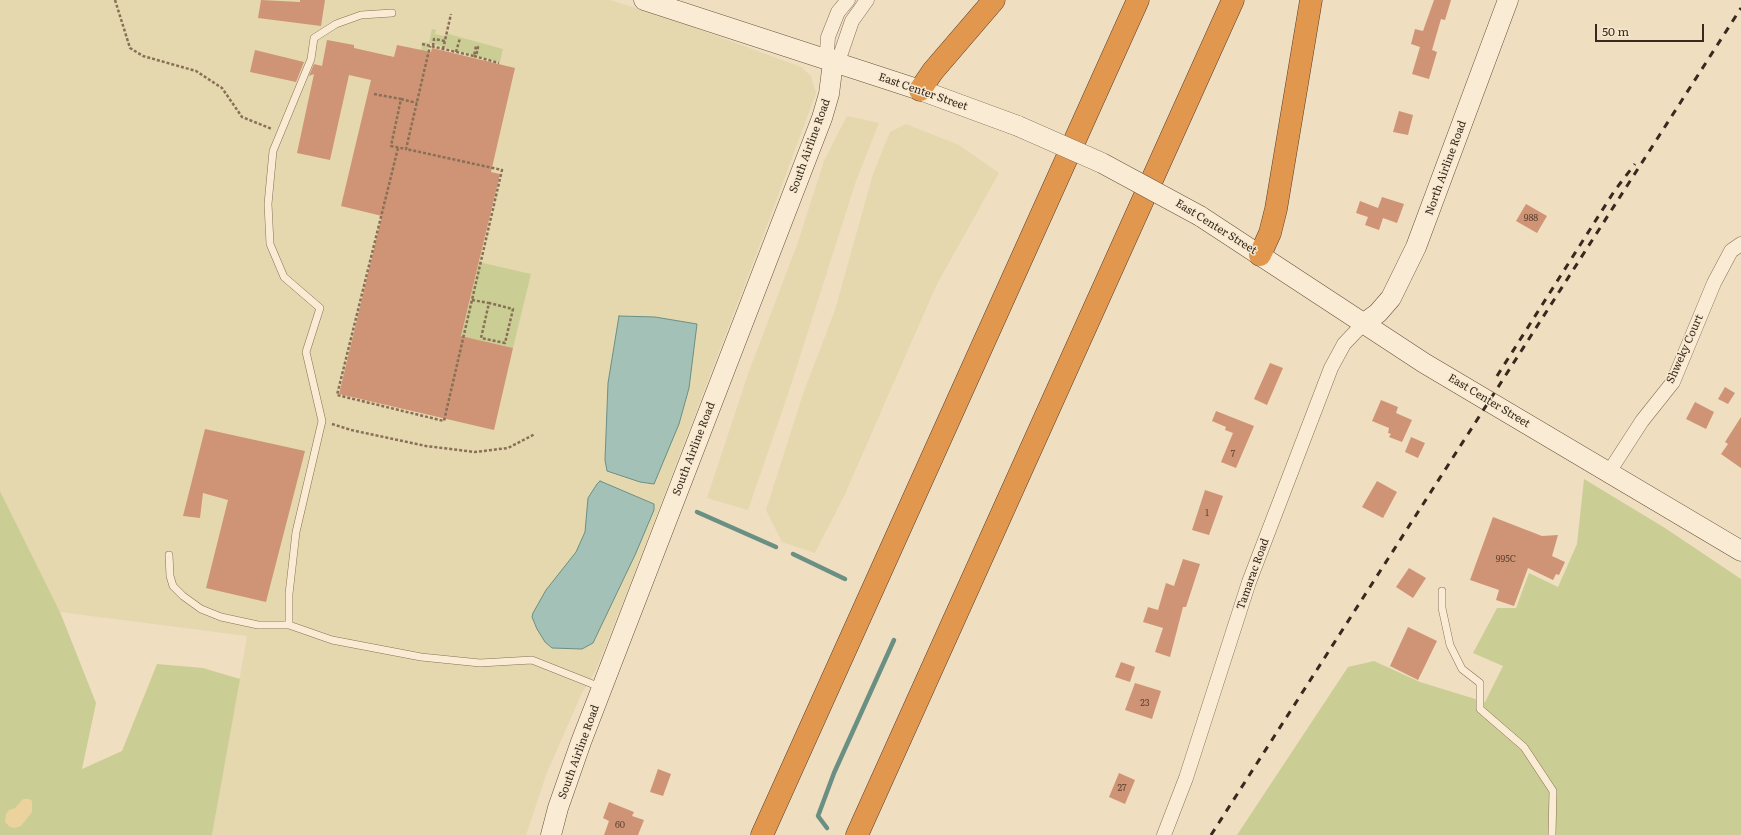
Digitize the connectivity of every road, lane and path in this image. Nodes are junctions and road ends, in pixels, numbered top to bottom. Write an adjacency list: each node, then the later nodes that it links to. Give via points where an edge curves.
1 (115, 0): 25 (path, via 130,48 143,56 196,71 222,88 242,118)
2 (644, 0): 10 (main road, East Center Street)
3 (848, 0): 19 (street, via 838,12 828,37 827,51)
4 (867, 0): 19 (street, via 852,21 841,53)
5 (994, 0): 21 (highway, via 933,70)
6 (1138, 0): 42 (highway)
7 (1233, 0): 43 (highway)
8 (1311, 0): 29 (highway, via 1276,209 1270,233)
9 (1508, 0): 32 (main road, North Airline Road, via 1413,254 1391,298 1378,313)
10 (669, 4): 19 (main road, East Center Street)
11 (392, 13): 25 (lane, via 360,15 336,24 314,38 311,59)
12 (451, 14): 14 (path)
13 (460, 38): 18 (path)
14 (445, 42): 16 (path, via 434,39); 17 (path)
15 (422, 44): 16 (path)
16 (432, 46): 17 (path); 24 (path)
17 (443, 49): 18 (path)
18 (456, 52): 20 (path)
19 (833, 62): 21 (main road, East Center Street); 40 (main road, South Airline Road, via 829,94 822,118)
20 (499, 63)
21 (920, 90): 29 (main road, East Center Street, bridge, via 1018,126 1102,163 1200,216)
22 (374, 94): 23 (path)
23 (401, 100): 24 (path); 26 (path, via 391,146)
24 (417, 103): 27 (path)
25 (281, 133): 33 (lane, via 273,151 269,189 270,244 284,277 320,308 306,352)
26 (398, 148): 27 (path); 30 (path, via 337,395 444,421)
27 (406, 149): 30 (path, via 502,170)
28 (1741, 244): 35 (street, Shweky Court, via 1731,251 1714,283 1673,382 1642,421)
29 (1260, 255): 32 (main road, East Center Street)
30 (472, 300): 31 (path)
31 (489, 304): 31 (path, via 481,338 505,343 513,309)
32 (1363, 324): 35 (main road, East Center Street); 44 (street, Tamarac Road, via 1344,344 1328,375 1249,582 1186,778)
33 (322, 421): 34 (path, via 426,446 475,452 508,448); 39 (lane, via 296,532 288,594)
34 (535, 434)
35 (1609, 472): 36 (main road, East Center Street)
36 (1741, 551)
37 (169, 555): 39 (lane, via 173,586 182,596 201,609 221,617 258,625)
38 (1442, 591): 45 (lane, via 1442,608 1450,645 1462,669 1480,683 1480,709 1524,747 1553,790)
39 (289, 625): 40 (lane, via 332,640 421,657 480,663 532,660)
40 (602, 688): 41 (main road, South Airline Road, via 568,778)
41 (550, 835)
42 (762, 835)
43 (857, 835)
44 (1164, 835)
45 (1552, 835)

